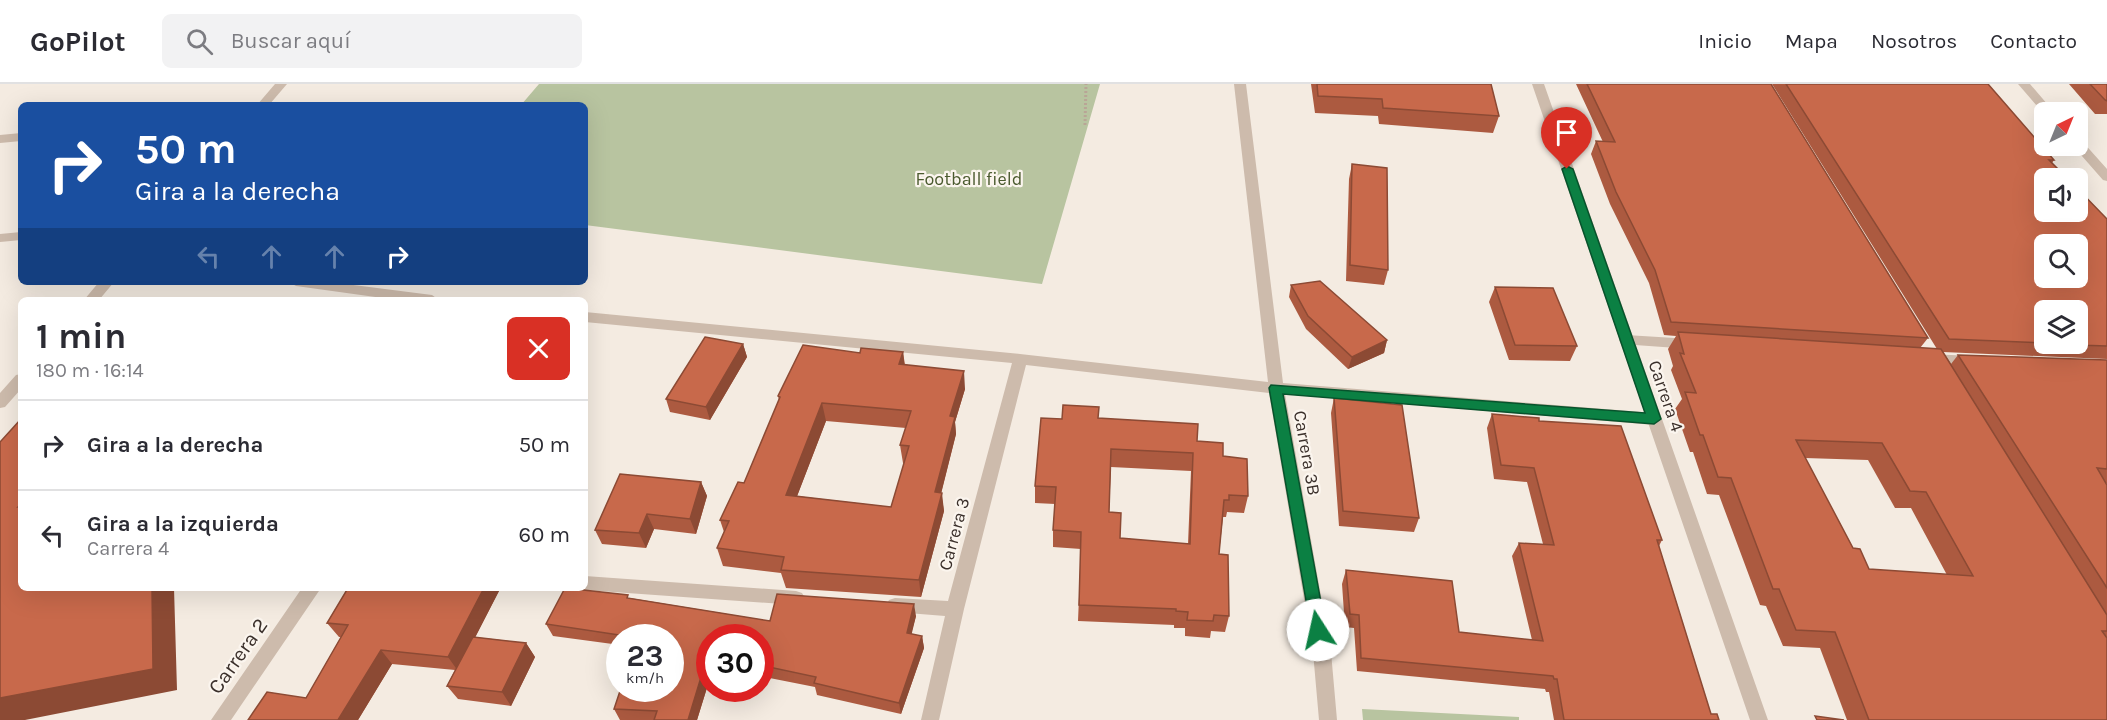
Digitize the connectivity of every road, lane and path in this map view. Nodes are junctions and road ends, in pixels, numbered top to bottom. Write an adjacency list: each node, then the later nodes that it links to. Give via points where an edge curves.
1 (281, 84): 6 (street)
2 (1086, 84): 8 (path)
3 (1240, 84): 28 (street, Carrera 3B)
4 (1538, 84): 20 (street, Carrera 4)
5 (2024, 84): 7 (street)
6 (266, 102)
7 (2040, 102)
8 (1085, 125)
9 (18, 137): 10 (street)
10 (0, 139)
11 (2088, 155): 12 (street)
12 (2107, 177)
13 (18, 236): 14 (street)
14 (0, 238)
15 (104, 285): 17 (street)
16 (319, 285): 18 (street)
17 (94, 297)
18 (409, 297)
19 (588, 317): 24 (street)
20 (1626, 340): 21 (street); 30 (street, Carrera 4)
21 (1709, 345)
22 (1929, 354): 23 (street); 25 (street); 26 (street)
23 (1909, 357)
24 (1020, 359): 28 (street); 35 (street, Carrera 3)
25 (1991, 361)
26 (1945, 379)
27 (18, 382): 29 (street)
28 (1276, 388): 30 (street); 38 (street, Carrera 3B, via 1322,652)
29 (0, 403)
30 (1654, 419): 39 (street, Carrera 4)
31 (588, 584): 33 (street)
32 (310, 591): 36 (street, Carrera 2)
33 (812, 599)
34 (884, 604): 35 (street)
35 (955, 609): 37 (street, Carrera 3)
36 (220, 720)
37 (930, 720)
38 (1328, 720)
39 (1759, 720)

